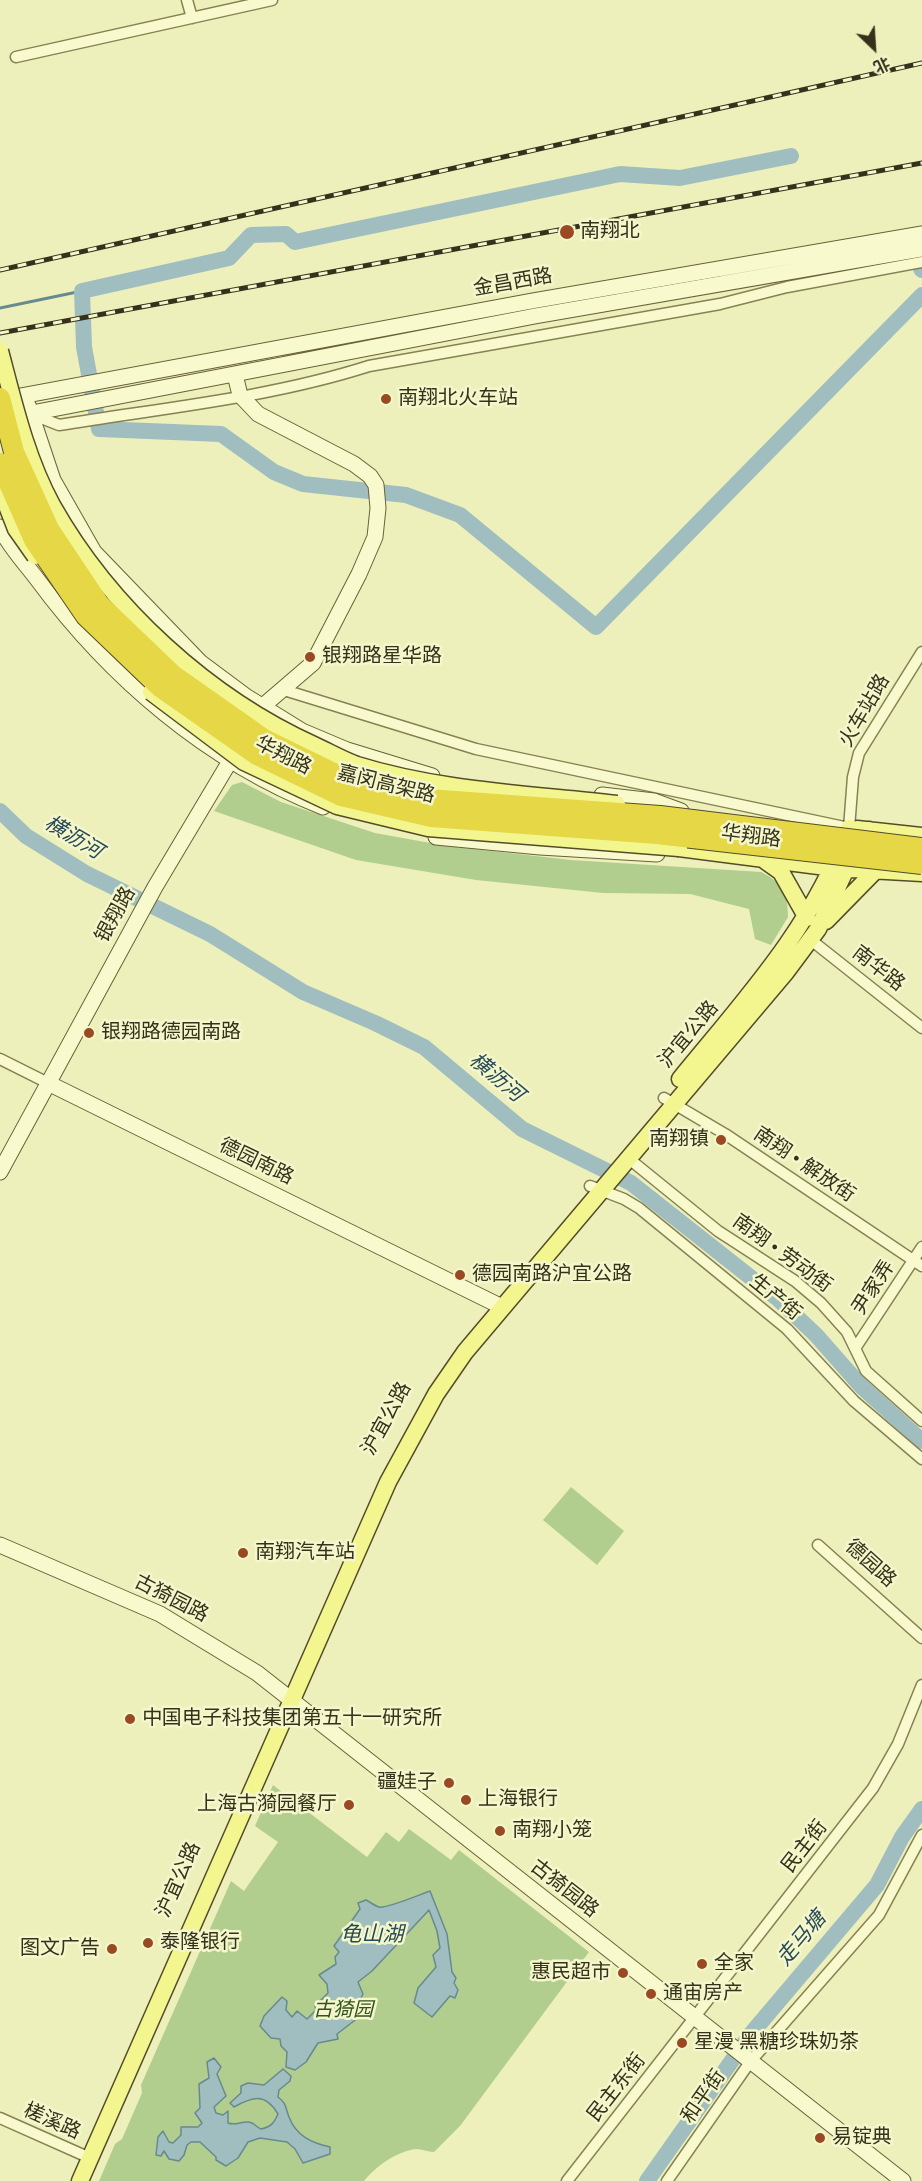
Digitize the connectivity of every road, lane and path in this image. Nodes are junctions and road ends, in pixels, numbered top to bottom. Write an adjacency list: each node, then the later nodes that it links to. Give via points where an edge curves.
1 (187, 0): 3 (street)
2 (272, 0): 3 (street)
3 (192, 18): 4 (street)
4 (16, 57)
5 (922, 234): 11 (main road, 金昌西路, via 520,303)
6 (922, 249): 9 (main road, 金昌西路, via 535,316)
7 (922, 262): 10 (street, via 787,287 720,304 369,366 324,381)
8 (0, 351): 23 (main road, 华翔路, bridge, via 24,442 52,504 87,561 184,664 276,728 356,764 430,783)
9 (235, 375): 10 (main road); 13 (main road, 金昌西路, via 114,399)
10 (240, 395): 13 (street, via 116,416); 20 (main road, 银翔路, via 258,414 354,464 376,485 375,537 359,574 313,663)
11 (25, 396): 12 (main road); 14 (main road)
12 (0, 399): 28 (highway, 嘉闵高架路, bridge, via 14,452 49,529 99,604 173,675 264,739 346,779 428,799 660,816)
13 (81, 413): 14 (main road)
14 (31, 414): 15 (main road); 21 (main road, via 53,480 94,552 200,662)
15 (0, 419)
16 (0, 463): 30 (highway, 嘉闵高架路, bridge, via 34,540 94,624 160,687 247,748 341,796 431,817 657,834)
17 (0, 488): 27 (main road, 华翔路, bridge, via 16,529 79,618 152,692 244,762 337,806 428,828)
18 (0, 527): 22 (main road, via 65,618 130,685)
19 (922, 652): 24 (street, 火车站路, via 859,753)
20 (284, 690): 21 (main road, 银翔路); 24 (street, via 476,748)
21 (263, 706): 22 (main road, 银翔路); 23 (main road, via 302,731 347,750 430,776 654,801)
22 (230, 762): 27 (main road, via 279,789 337,812 426,836 660,854); 37 (main road, 银翔路, via 155,888)
23 (681, 811): 24 (main road, 华翔路, via 819,830)
24 (849, 828): 25 (main road); 31 (main road, 沪宜公路)
25 (869, 830): 26 (main road); 31 (main road)
26 (922, 836)
27 (679, 848): 29 (main road, 华翔路)
28 (922, 848)
29 (764, 859): 31 (main road, 华翔路); 34 (main road, via 781,872)
30 (922, 864)
31 (840, 869): 32 (main road); 34 (main road, 沪宜公路)
32 (875, 871): 33 (main road); 34 (main road)
33 (922, 873)
34 (812, 929): 35 (street, 南华路); 38 (main road, 沪宜公路)
35 (922, 1028)
36 (0, 1059): 37 (street, 德园南路)
37 (48, 1083): 40 (main road, 银翔路); 44 (main road, 德园南路)
38 (669, 1101): 39 (main road, 沪宜公路); 43 (street, 南翔 • 解放街, via 733,1139)
39 (621, 1160): 41 (main road, 沪宜公路); 45 (street, 南翔 • 劳动街, via 731,1241 809,1292 841,1324)
40 (0, 1172)
41 (599, 1183): 44 (main road, 沪宜公路); 47 (street, 生产街, via 639,1208 787,1329 854,1401)
42 (922, 1247): 43 (street, 尹家弄)
43 (918, 1263): 45 (street, 尹家弄)
44 (498, 1305): 52 (main road, 沪宜公路, via 428,1388 401,1432)
45 (856, 1347): 46 (street, 南翔 • 劳动街, via 866,1371)
46 (922, 1421)
47 (922, 1459)
48 (0, 1545): 52 (main road, 古猗园路, via 160,1614 246,1665)
49 (818, 1545): 50 (street, 德园路)
50 (922, 1638)
51 (922, 1685): 54 (street, 民主街, via 898,1744 873,1788)
52 (287, 1698): 54 (main road, 古猗园路); 57 (main road, 沪宜公路)
53 (922, 1835): 55 (street, 和平街, via 896,1888 874,1921)
54 (695, 2018): 55 (main road, 古猗园路); 60 (street, 民主东街)
55 (748, 2060): 61 (street, 和平街); 62 (main road, 古猗园路)
56 (0, 2118): 57 (street, 槎溪路)
57 (85, 2156): 58 (main road, 沪宜公路); 59 (main road, 沪宜公路)
58 (69, 2181)
59 (80, 2181)
60 (567, 2181)
61 (667, 2181)
62 (903, 2181)

